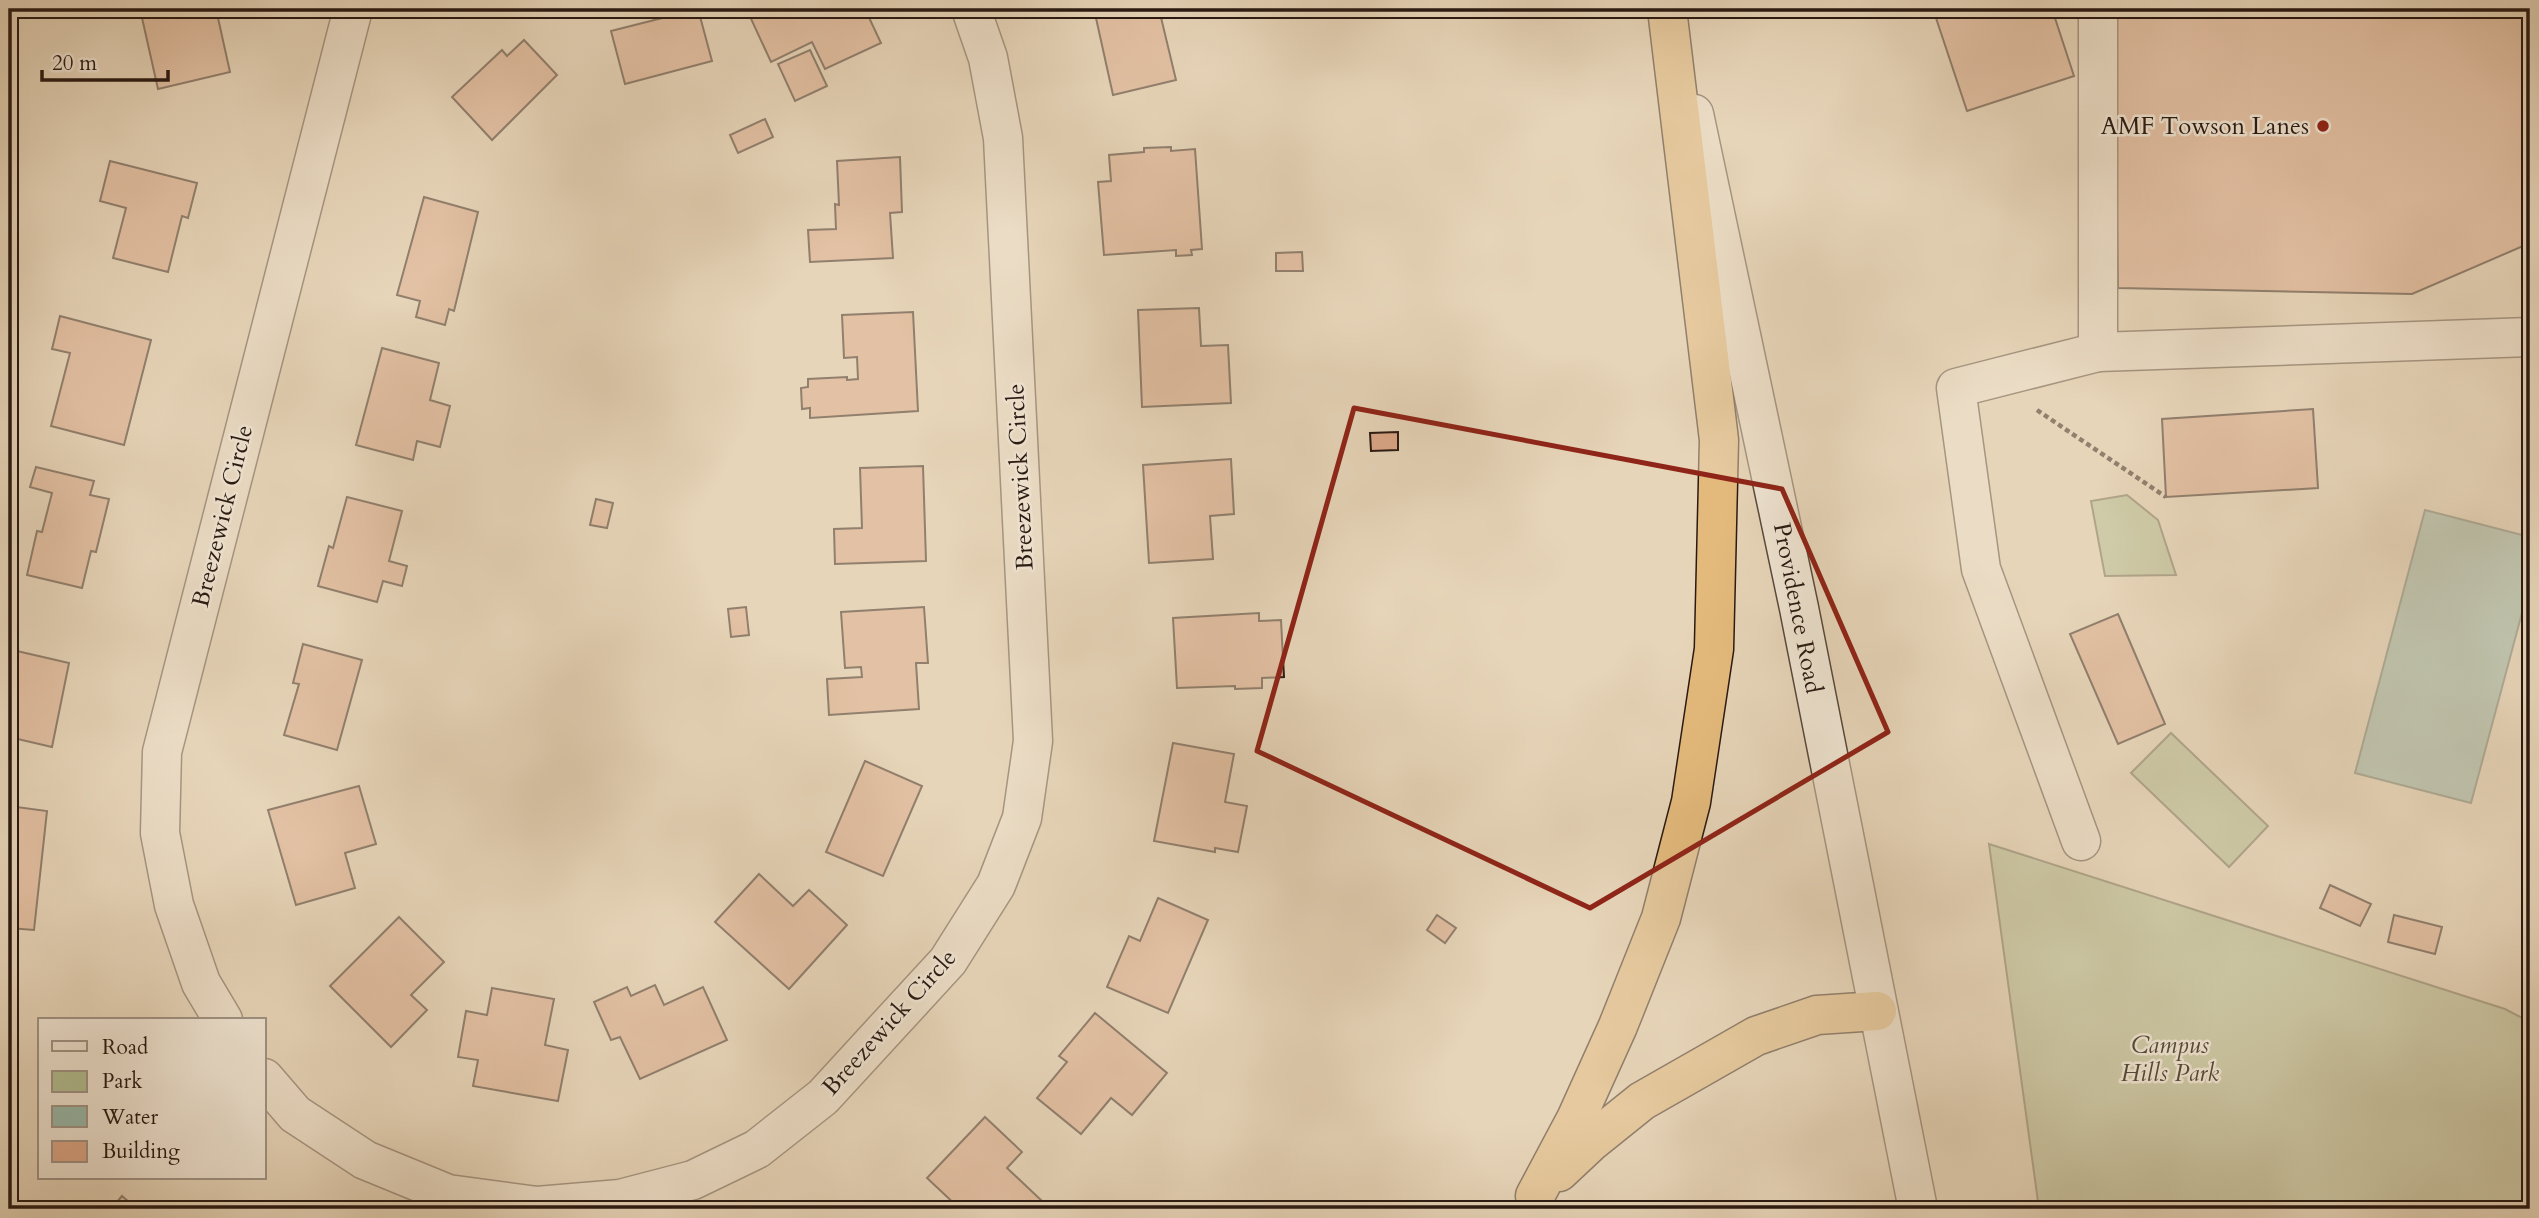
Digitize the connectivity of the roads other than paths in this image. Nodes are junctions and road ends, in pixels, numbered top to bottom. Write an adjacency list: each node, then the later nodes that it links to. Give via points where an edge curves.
1 (354, 9): 9 (street, Breezewick Circle, via 162,752 160,833 174,905 201,983)
2 (971, 9): 10 (street, Breezewick Circle, via 988,58 1003,138 1033,741 1022,818 1001,874 948,961 823,1097 757,1149 693,1180 620,1199 537,1206 448,1194 365,1160 295,1114)
3 (1670, 9): 8 (street, Providence Road, via 1799,608); 11 (highway, via 1719,440 1714,649 1691,803 1661,918 1576,1119)
4 (2098, 9): 6 (street)
5 (2530, 337): 6 (street)
6 (2098, 352): 7 (street, via 1956,388 1982,569)
7 (2081, 841)
8 (1877, 1011): 11 (highway, via 1816,1015 1756,1036 1703,1065 1642,1101 1591,1142); 12 (street, Providence Road)
9 (222, 1018)
10 (266, 1080)
11 (1530, 1203)
12 (1918, 1209)

